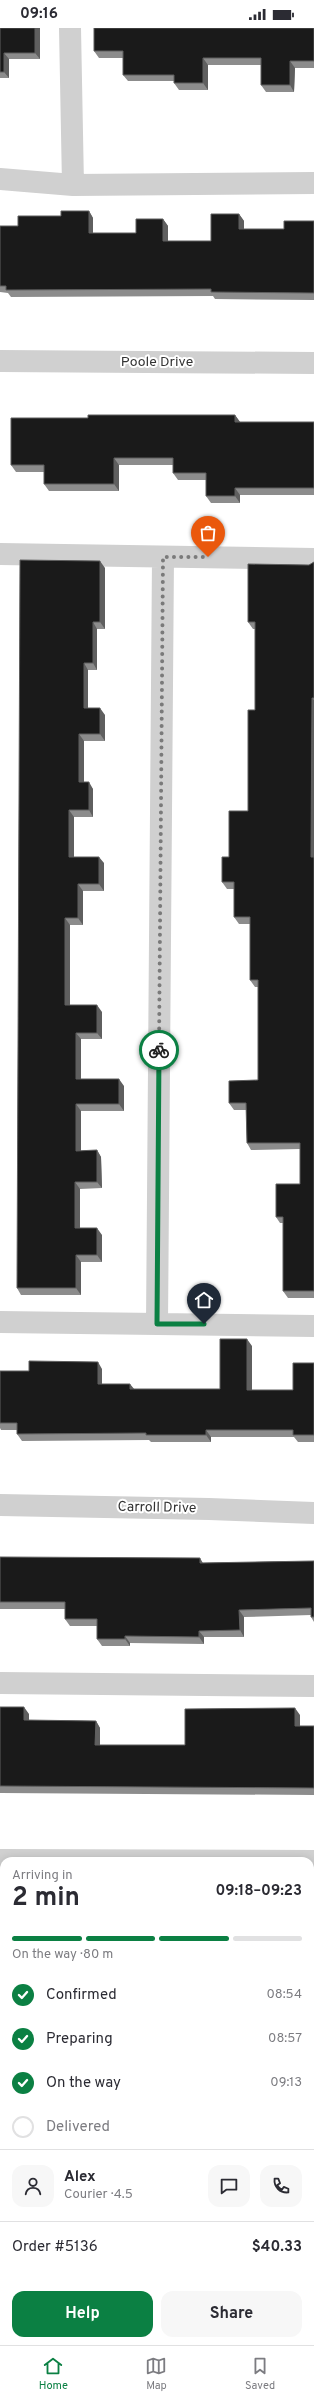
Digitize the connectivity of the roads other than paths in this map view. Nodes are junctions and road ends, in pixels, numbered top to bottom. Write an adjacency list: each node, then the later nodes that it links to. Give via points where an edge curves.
1 (70, 28): 4 (street)
2 (0, 179): 4 (street)
3 (314, 183): 4 (street)
4 (73, 184)
5 (0, 361): 6 (street, Poole Drive)
6 (314, 364)
7 (0, 554): 8 (street)
8 (163, 557): 9 (street); 11 (street)
9 (314, 559)
10 (0, 1322): 11 (street)
11 (157, 1324): 12 (street)
12 (314, 1326)
13 (0, 1505): 14 (street, Carroll Drive)
14 (314, 1514)
15 (0, 1684): 16 (street)
16 (314, 1686)

